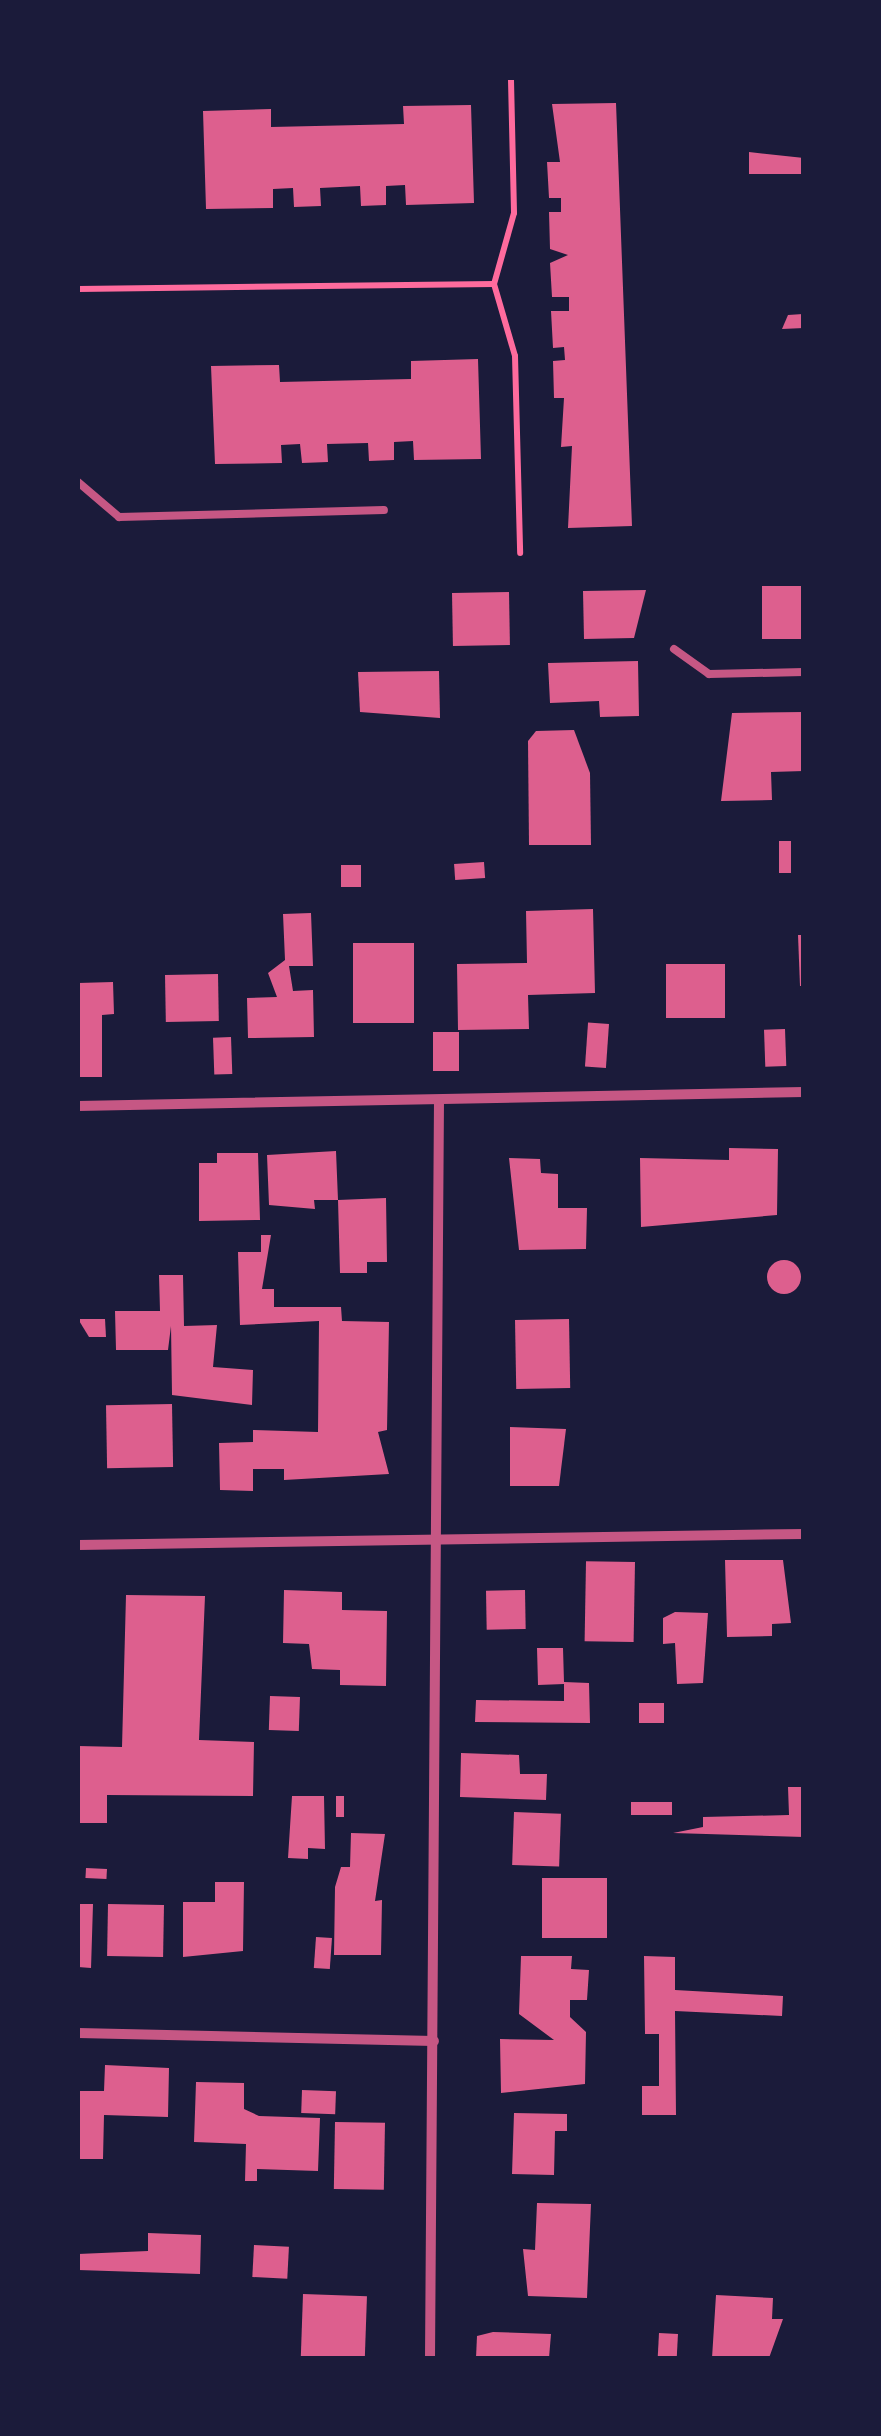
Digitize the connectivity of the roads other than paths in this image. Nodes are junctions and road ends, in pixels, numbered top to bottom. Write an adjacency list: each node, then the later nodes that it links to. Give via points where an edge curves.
1 (78, 482): 2 (lane, via 119,516)
2 (384, 510)
3 (674, 648): 4 (lane, via 709,674)
4 (804, 672)
5 (804, 1092): 6 (street)
6 (439, 1101): 7 (street); 9 (street)
7 (78, 1106)
8 (804, 1534): 9 (street)
9 (439, 1540): 10 (street); 12 (street)
10 (78, 1545)
11 (78, 2033): 12 (street)
12 (434, 2041): 13 (street)
13 (430, 2358)

